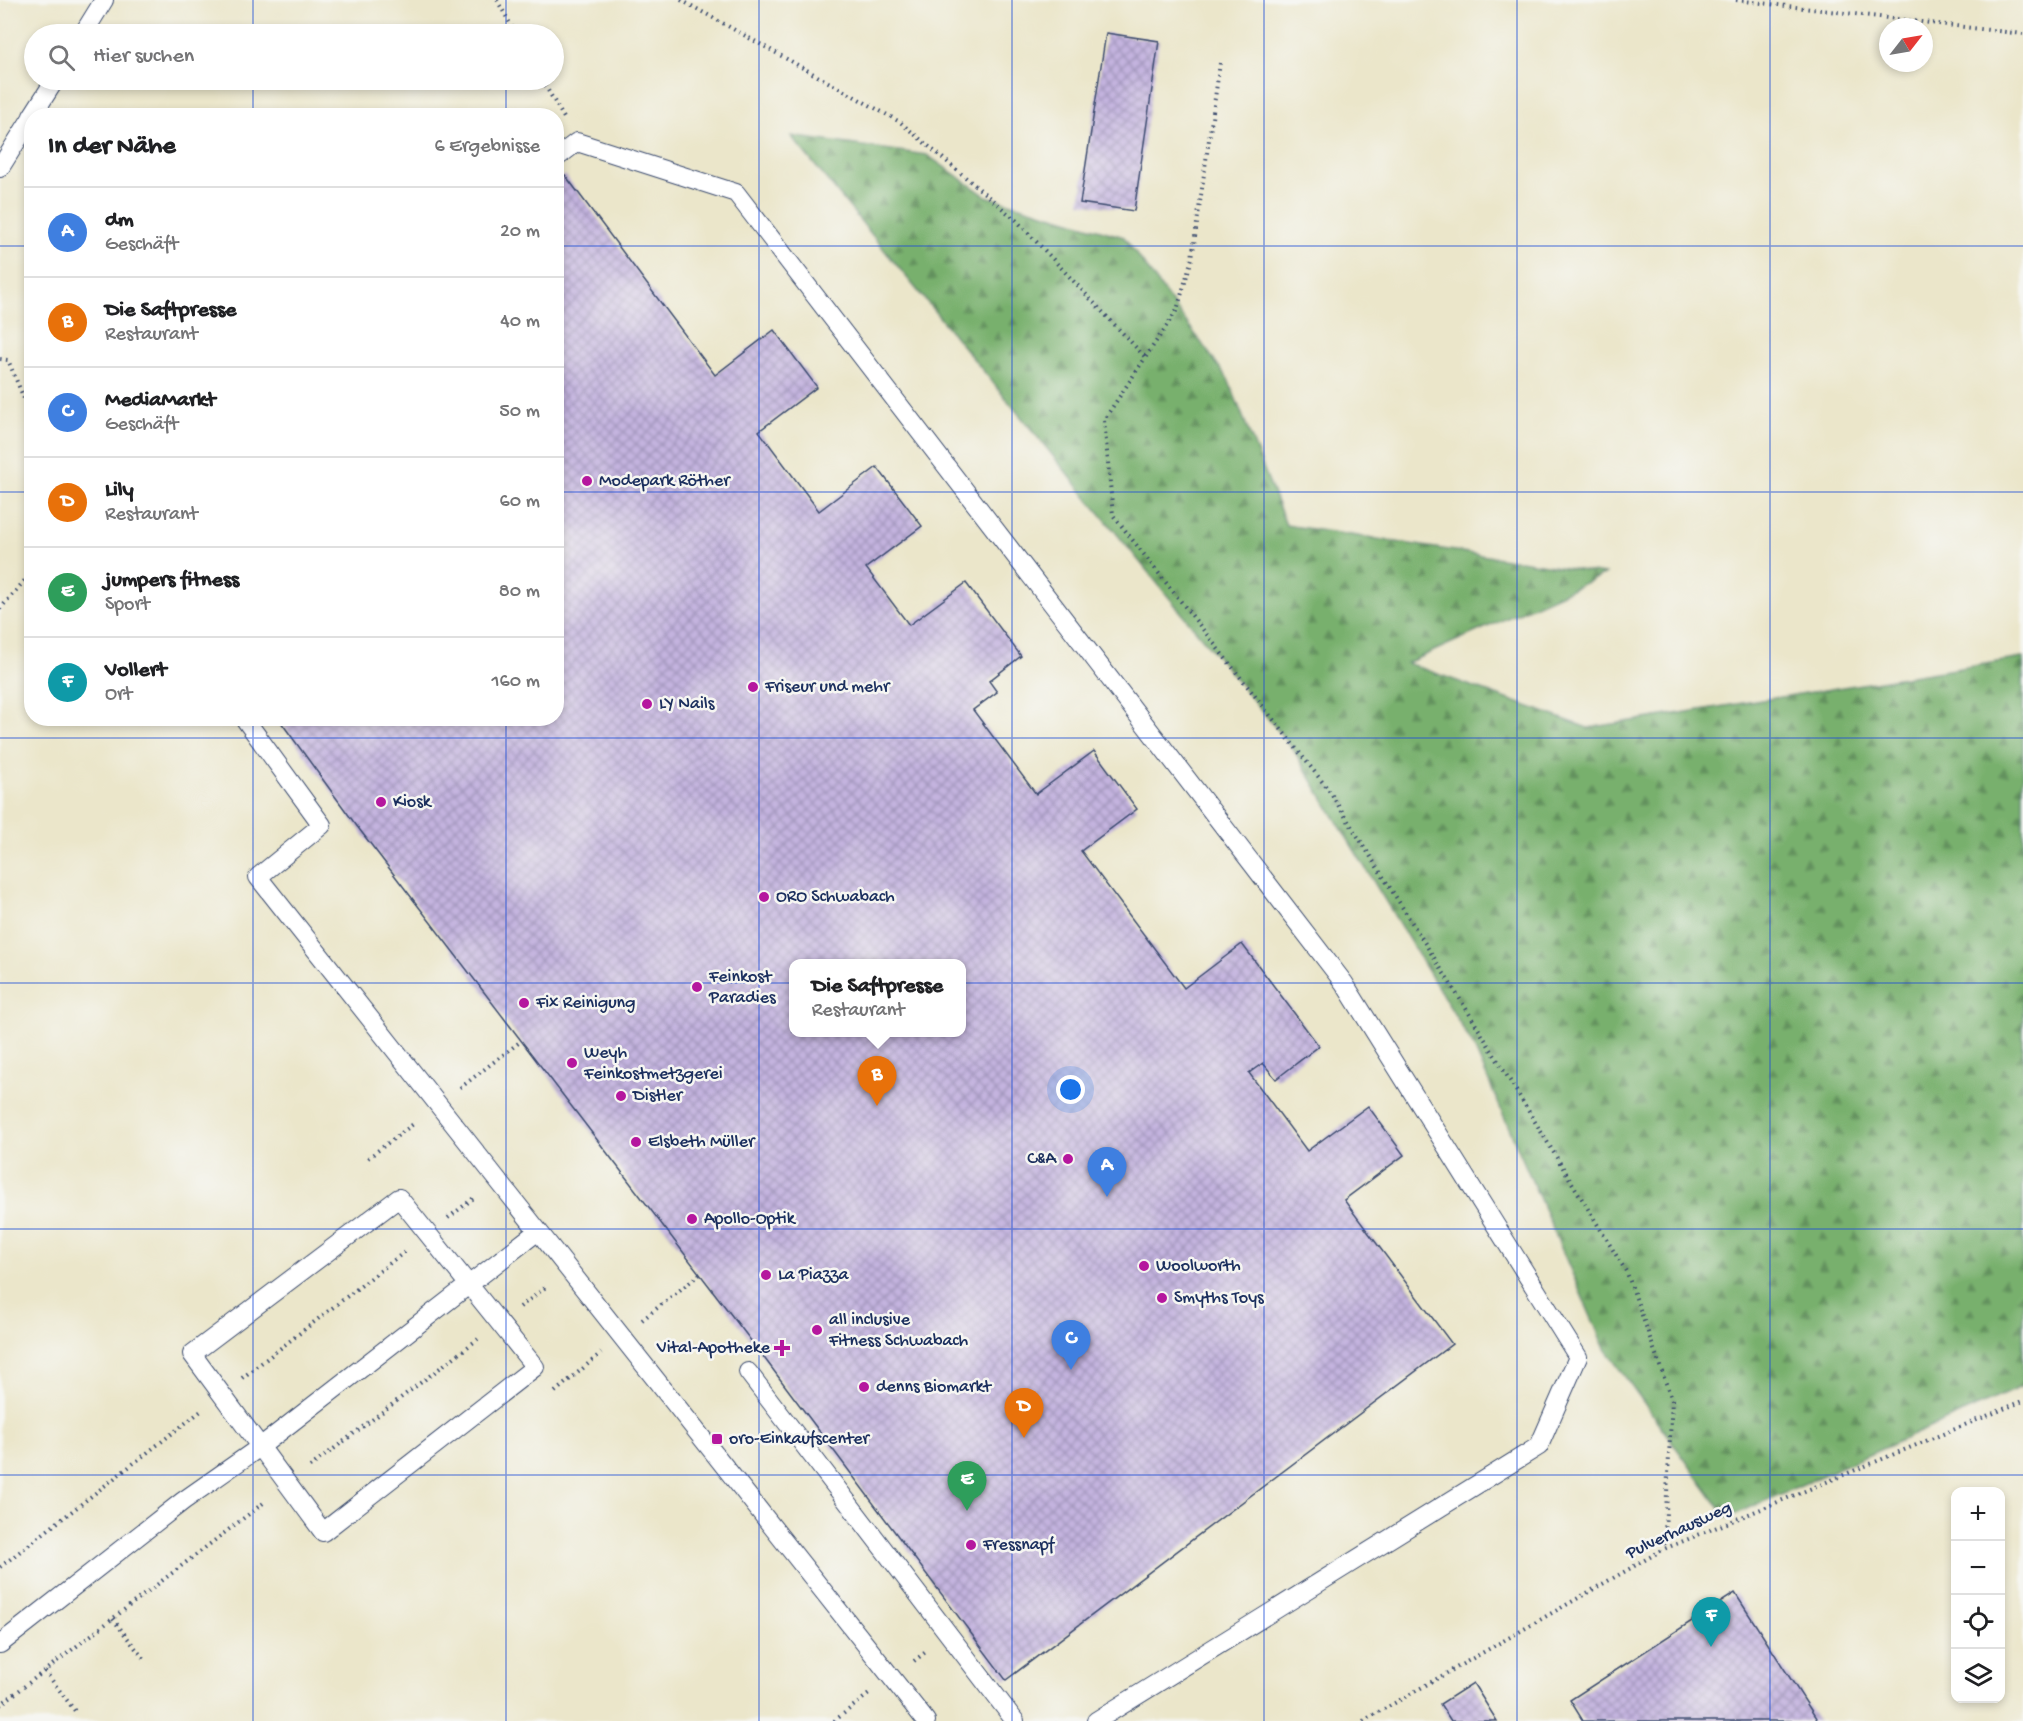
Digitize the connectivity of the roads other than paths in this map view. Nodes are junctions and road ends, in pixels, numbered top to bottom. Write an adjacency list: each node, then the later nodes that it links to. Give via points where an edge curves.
1 (104, 0): 2 (lane)
2 (89, 24)
3 (49, 90): 4 (lane)
4 (37, 108)
5 (24, 129): 7 (lane)
6 (564, 152): 16 (lane, via 577,142 736,193 1344,983 1578,1357 1539,1446)
7 (0, 168)
8 (250, 726): 9 (lane, via 322,825 258,877)
9 (538, 1231): 10 (lane); 14 (lane)
10 (469, 1285): 12 (lane); 12 (lane, via 535,1367 323,1532); 12 (lane, via 399,1198 192,1354)
11 (748, 1372): 15 (lane)
12 (260, 1447): 13 (lane)
13 (0, 1644)
14 (926, 1721)
15 (1015, 1721)
16 (1096, 1721)

